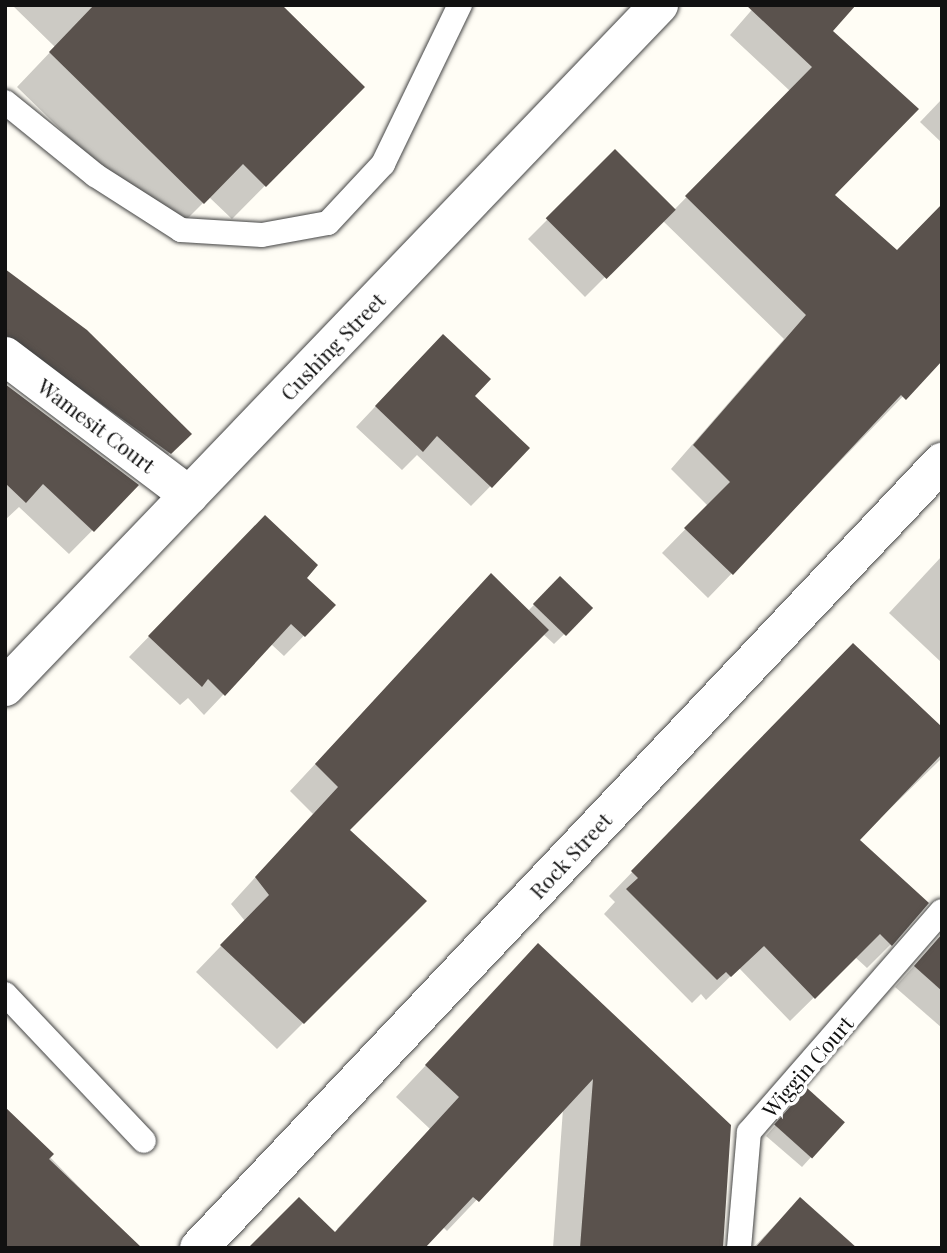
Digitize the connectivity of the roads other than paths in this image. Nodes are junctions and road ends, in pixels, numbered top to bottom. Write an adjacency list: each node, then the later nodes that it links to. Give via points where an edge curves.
1 (460, 5): 3 (lane, via 383,164 328,223 262,235 181,230 95,175)
2 (659, 5): 6 (street, Cushing Street)
3 (5, 102)
4 (5, 356): 6 (street, Wamesit Court)
5 (942, 462): 11 (street, Rock Street)
6 (189, 495): 7 (street, Cushing Street)
7 (5, 687)
8 (942, 911): 12 (lane, Wiggin Court, via 749,1132)
9 (5, 994): 10 (lane)
10 (144, 1141)
11 (199, 1248)
12 (740, 1248)

